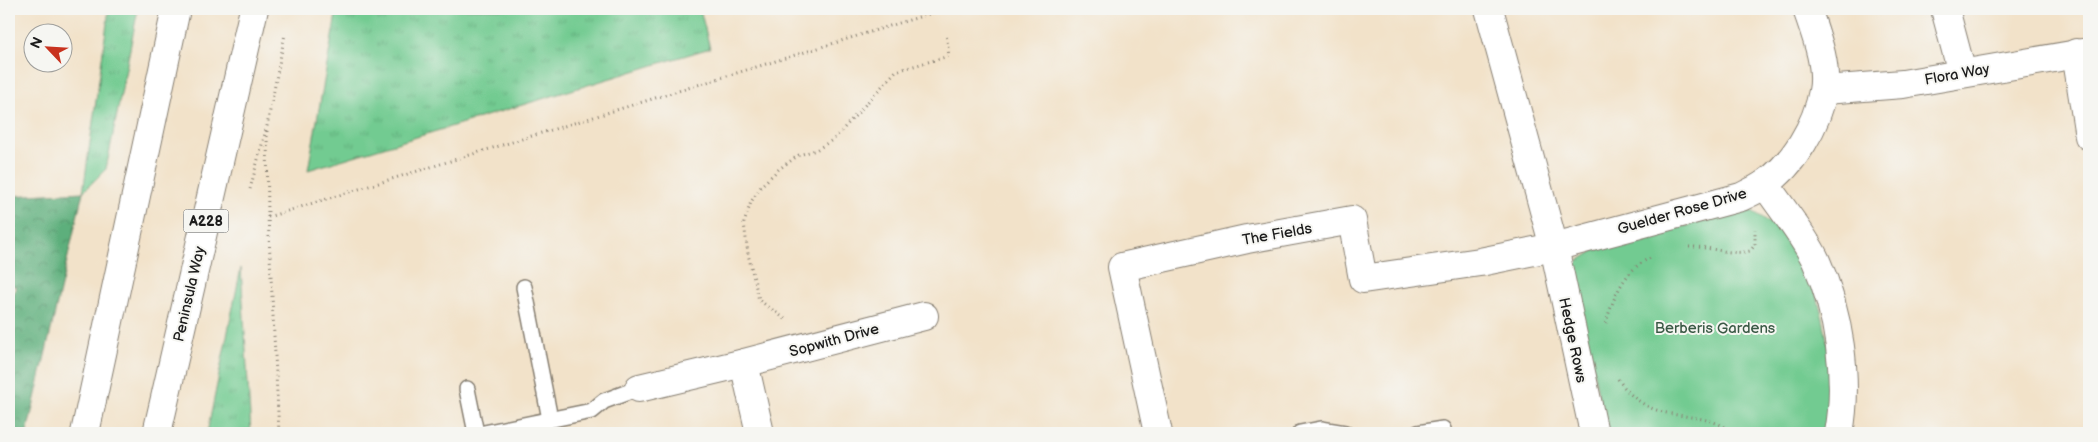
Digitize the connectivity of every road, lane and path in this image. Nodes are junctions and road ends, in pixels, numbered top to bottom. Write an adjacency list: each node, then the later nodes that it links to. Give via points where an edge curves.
1 (176, 9): 29 (street)
2 (254, 9): 30 (street, Peninsula Way / A228)
3 (945, 9): 15 (path)
4 (1489, 9): 16 (street)
5 (1807, 9): 11 (street, Guelder Rose Drive, via 1822,59)
6 (1945, 9): 10 (street)
7 (286, 28): 15 (path, via 267,126)
8 (946, 33): 22 (path, via 949,56 896,71 834,139 779,168 750,202 744,223 759,300 788,321)
9 (2083, 52): 10 (street, Flora Way); 12 (street)
10 (1962, 73): 11 (street, Flora Way, via 1903,84)
11 (1824, 90): 13 (street, Guelder Rose Drive, via 1805,139)
12 (2089, 136)
13 (1766, 184): 14 (street); 16 (street, Guelder Rose Drive, via 1741,196)
14 (1780, 207): 17 (path, via 1755,223 1755,245 1750,252 1734,253 1700,246); 41 (street, via 1816,261 1831,311 1844,377 1844,409)
15 (268, 216): 31 (path)
16 (1554, 247): 35 (street, The Fields, via 1480,262 1363,279 1352,220 1122,267); 39 (street, Hedge Rows)
17 (1683, 248)
18 (1657, 255): 21 (path, via 1644,261 1620,286)
19 (524, 287): 27 (lane)
20 (924, 316): 22 (street, Sopwith Drive)
21 (1605, 327)
22 (796, 350): 23 (street, Sopwith Drive)
23 (744, 363): 25 (street, Sopwith Drive); 34 (street)
24 (1614, 372): 40 (path, via 1635,399 1647,407 1716,424)
25 (640, 388): 27 (lane, via 604,401 592,411)
26 (467, 389): 32 (lane)
27 (550, 420): 33 (lane)
28 (1443, 429): 38 (lane)
29 (85, 433)
30 (157, 433)
31 (278, 433)
32 (476, 433)
33 (484, 433)
34 (760, 433)
35 (1158, 433)
36 (1300, 433): 37 (lane, via 1322,429)
37 (1346, 433)
38 (1418, 433)
39 (1594, 433)
40 (1734, 433)
41 (1839, 433)

